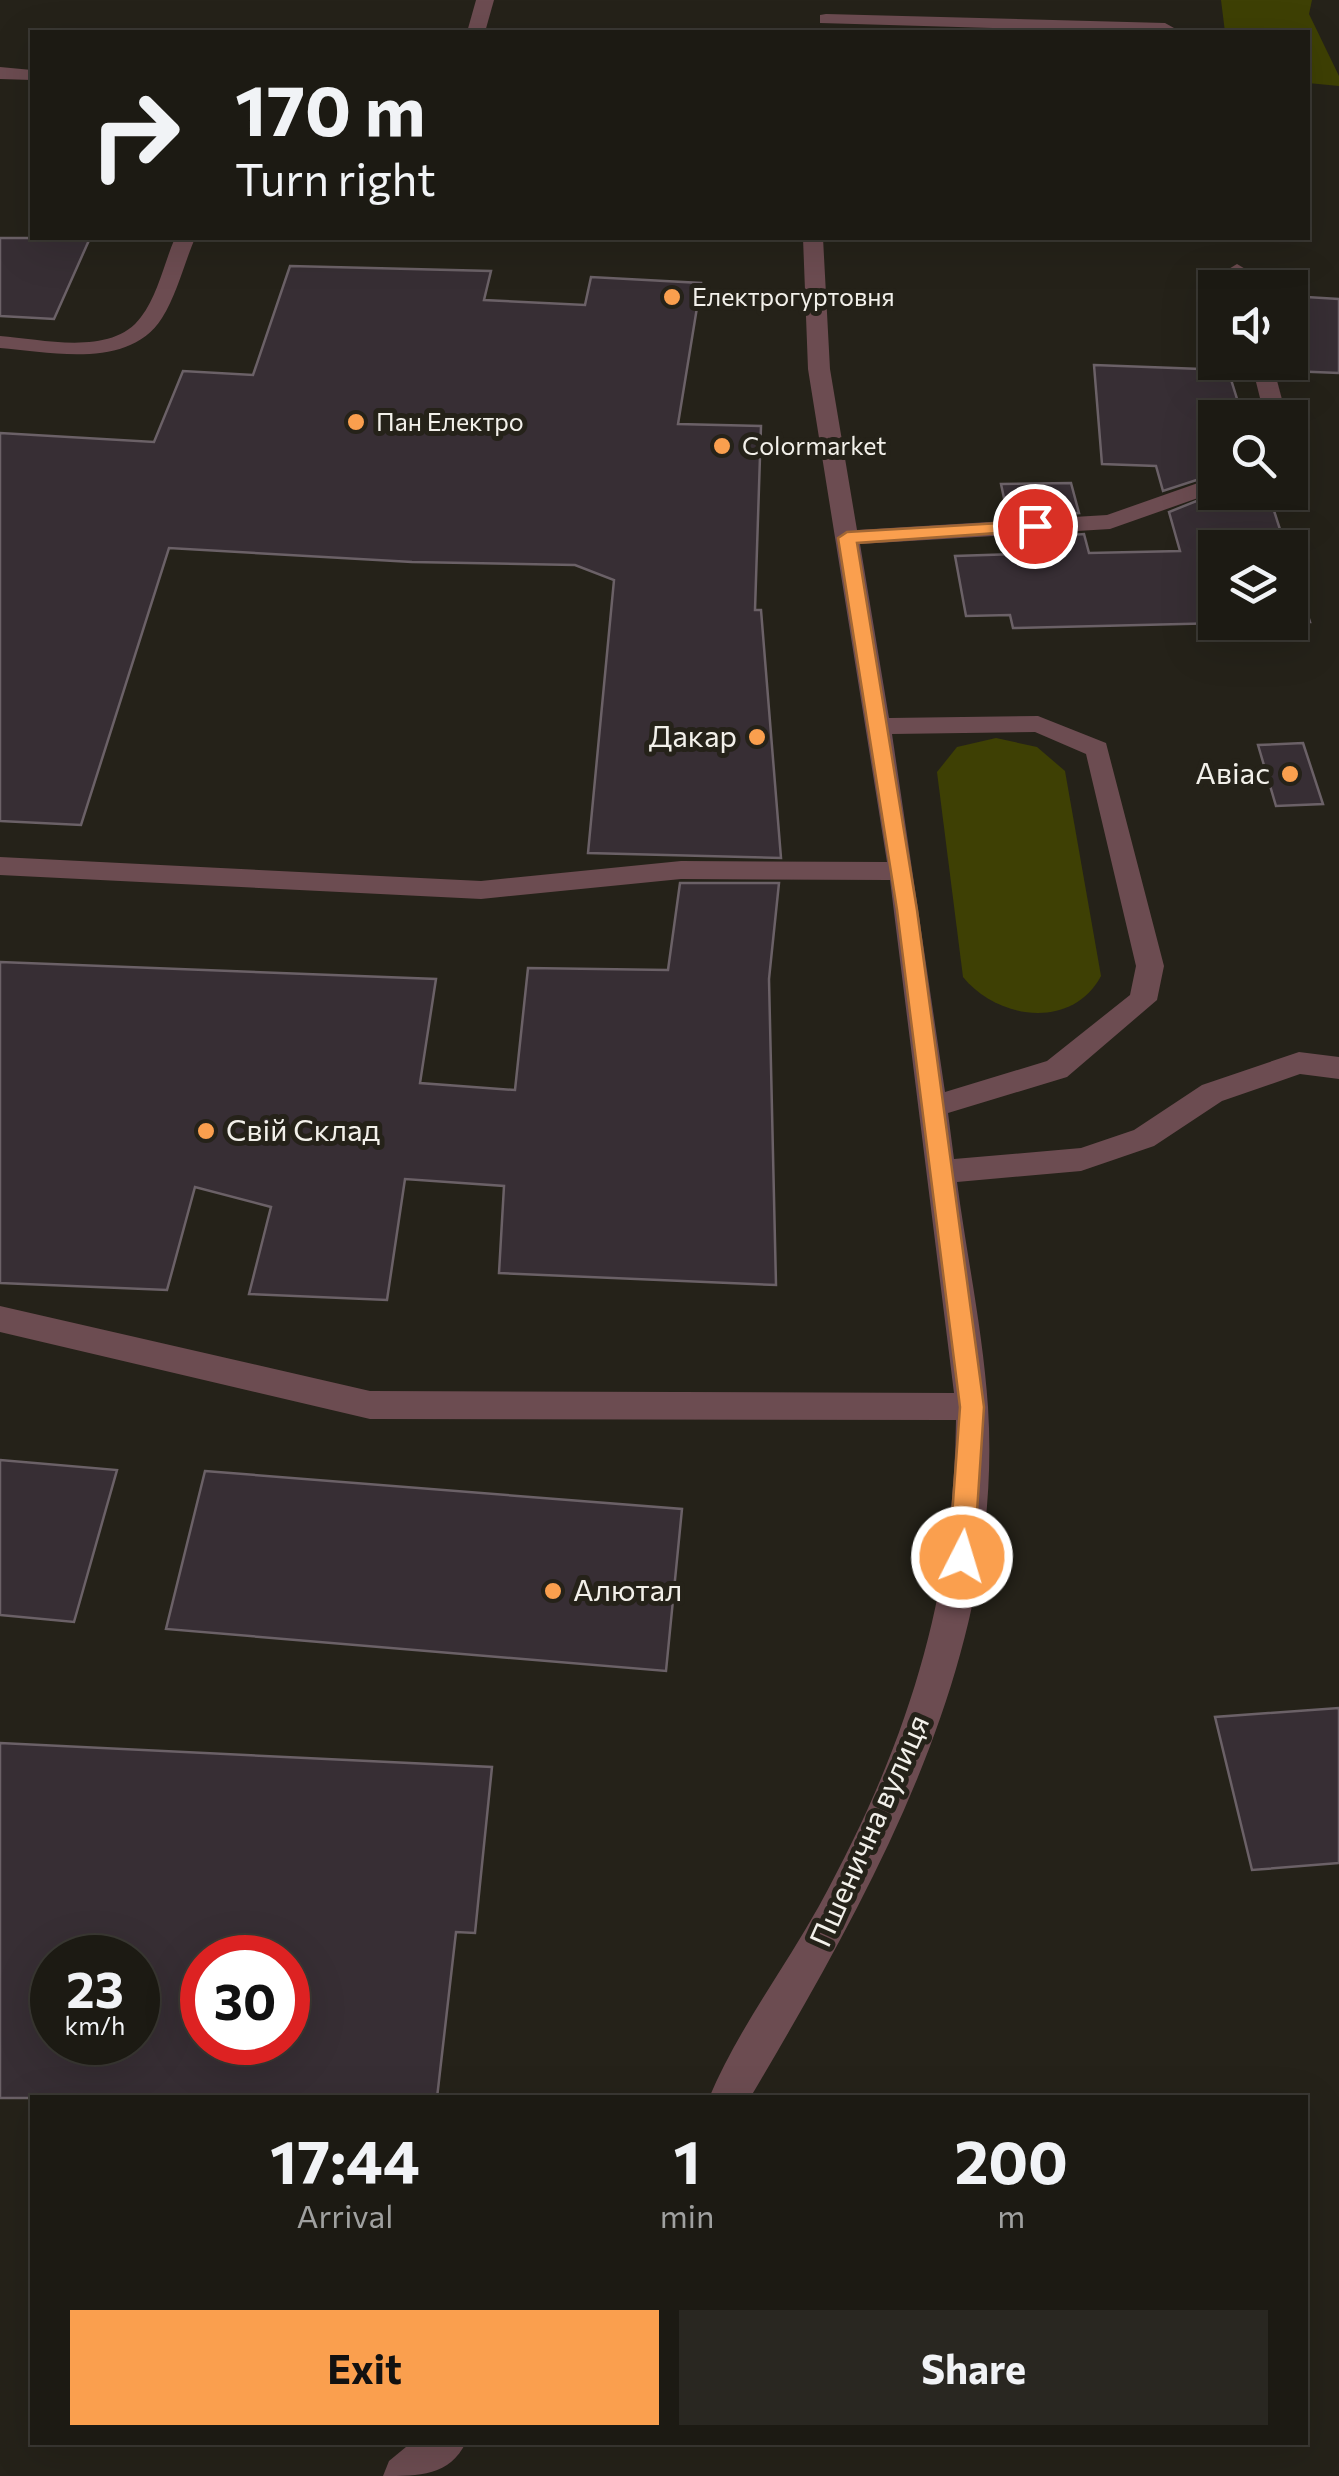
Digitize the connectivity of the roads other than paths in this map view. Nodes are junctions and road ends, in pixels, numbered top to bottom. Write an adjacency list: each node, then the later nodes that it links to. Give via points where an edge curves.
1 (485, 0): 4 (street)
2 (827, 17): 3 (street)
3 (1165, 28)
4 (477, 30)
5 (0, 73): 6 (street)
6 (30, 75)
7 (184, 240): 9 (street, via 147,324 124,340 101,347)
8 (812, 240): 11 (street, Пшенична вулиця, via 819,369)
9 (0, 342)
10 (1198, 490): 11 (street, via 1110,522)
11 (847, 538): 12 (street, Пшенична вулиця)
12 (878, 726): 14 (street, Пшенична вулиця); 16 (street, via 1038,724 1097,749 1150,966 1144,1000 1057,1068)
13 (0, 866): 14 (street, via 481,890 681,870)
14 (902, 871): 16 (street, Пшенична вулиця)
15 (1339, 1068): 17 (street, via 1299,1063 1212,1093 1144,1138 1081,1159)
16 (935, 1106): 17 (street, Пшенична вулиця)
17 (944, 1172): 19 (street, Пшенична вулиця)
18 (0, 1319): 19 (street, via 370,1404)
19 (972, 1407): 20 (street, Пшенична вулиця, via 958,1594 921,1728 832,1924)
20 (730, 2095)
21 (441, 2445): 22 (street)
22 (404, 2476)

